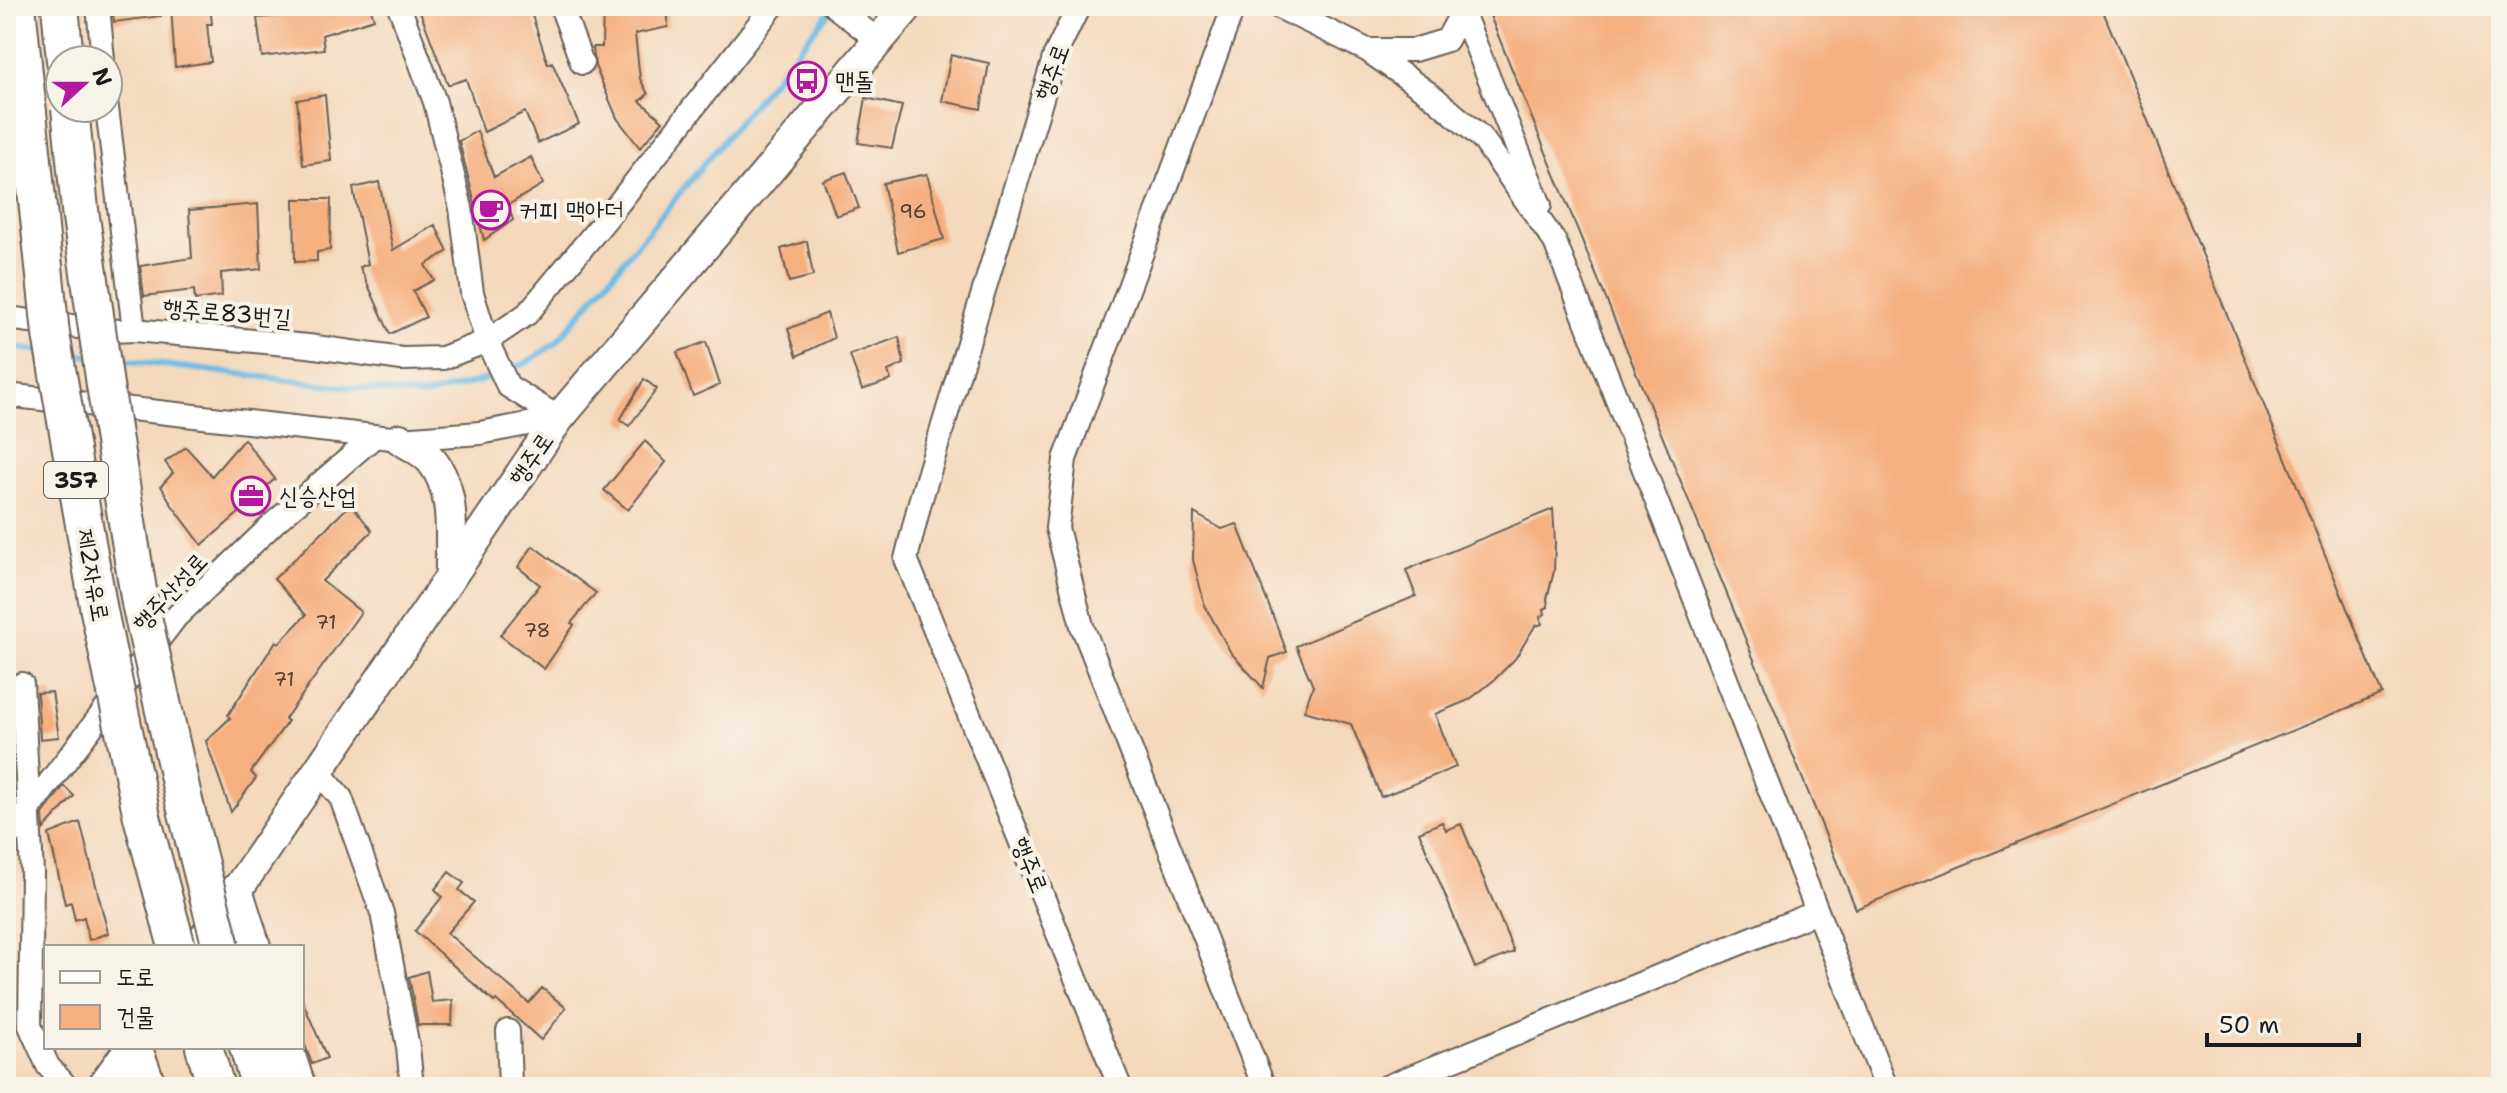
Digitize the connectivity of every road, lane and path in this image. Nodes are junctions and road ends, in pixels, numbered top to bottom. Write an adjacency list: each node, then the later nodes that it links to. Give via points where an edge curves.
1 (17, 6): 34 (highway, 제2자유로 / 357, bridge, via 51,334 102,626 142,817)
2 (60, 6): 14 (highway)
3 (98, 6): 15 (street)
4 (399, 6): 23 (street, via 435,102 461,208 472,293)
5 (561, 6): 17 (street)
6 (773, 6): 23 (street, 행주로83번길, via 527,314)
7 (834, 6): 13 (street)
8 (908, 6): 13 (main road, 행주로)
9 (1079, 6): 54 (street, 행주로, via 1055,55 906,559)
10 (1234, 6): 55 (street, via 1065,459 1057,528 1082,626)
11 (1277, 6): 16 (street)
12 (1461, 9): 16 (street, via 1447,40 1414,50); 20 (street)
13 (868, 34): 25 (main road, 행주로)
14 (64, 44)
15 (102, 44)
16 (1367, 50): 20 (street, via 1482,138)
17 (582, 63)
18 (72, 124): 36 (highway, 제2자유로 / 357, bridge, via 140,603)
19 (109, 124): 22 (street, 행주로83번길)
20 (1555, 242): 33 (street)
21 (6, 318): 22 (street)
22 (134, 330): 23 (street, 행주로83번길, via 402,359 443,358)
23 (487, 341): 25 (street, via 508,386)
24 (6, 395): 26 (street)
25 (559, 418): 26 (street, via 480,433); 27 (main road, 행주로)
26 (388, 437): 27 (main road, via 429,458 440,474 450,514); 30 (street, 행주산성로, via 274,523 176,617)
27 (451, 575): 29 (main road, 행주로)
28 (22, 684): 30 (street)
29 (318, 771): 32 (main road, 행주로); 52 (street, via 341,798 382,913)
30 (30, 808): 31 (street, 행주산성로); 45 (street, via 30,1026 48,1066)
31 (6, 839)
32 (235, 893): 35 (main road, 행주로); 37 (highway)
33 (1817, 912): 56 (street); 57 (street)
34 (176, 945)
35 (199, 945)
36 (220, 945)
37 (251, 945)
38 (508, 1031): 53 (street)
39 (130, 1049): 46 (main road)
40 (132, 1049): 47 (main road)
41 (133, 1049): 48 (highway)
42 (205, 1049): 49 (highway)
43 (249, 1049): 50 (highway)
44 (285, 1049): 51 (highway)
45 (67, 1087)
46 (102, 1087)
47 (127, 1087)
48 (148, 1087)
49 (216, 1087)
50 (260, 1087)
51 (297, 1087)
52 (412, 1087)
53 (510, 1087)
54 (1120, 1087)
55 (1264, 1087)
56 (1386, 1087)
57 (1886, 1087)

